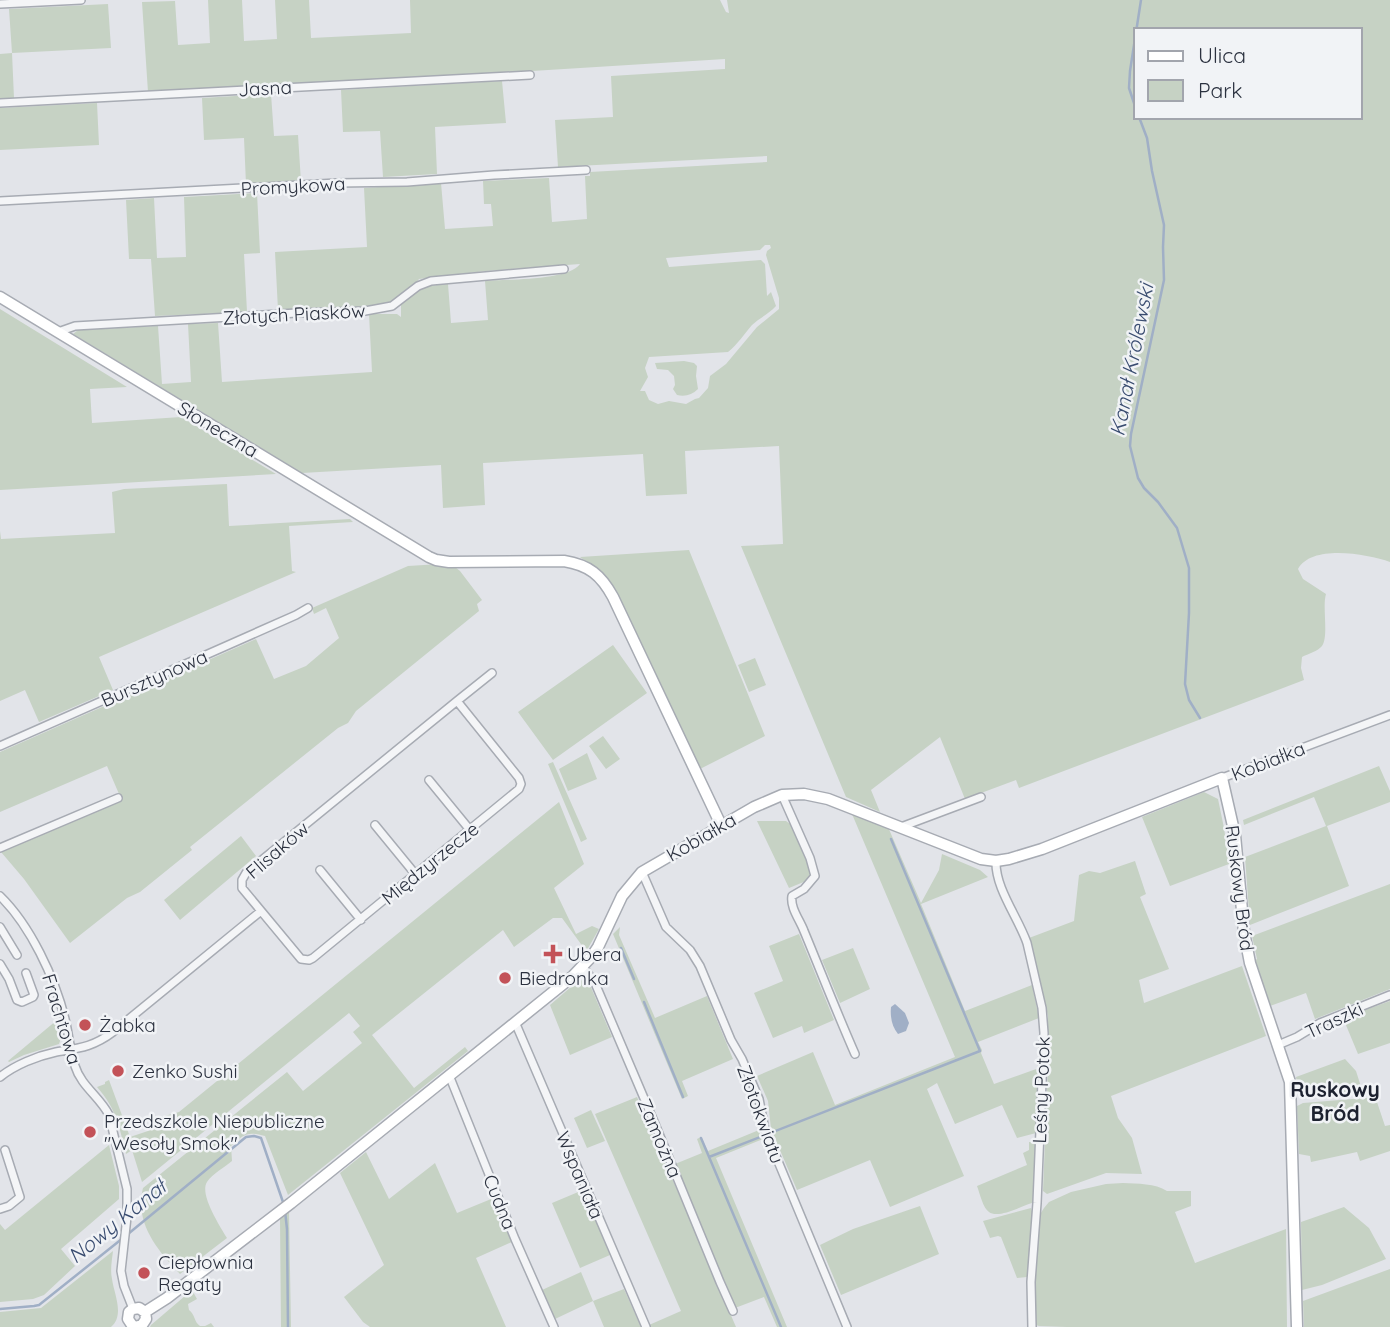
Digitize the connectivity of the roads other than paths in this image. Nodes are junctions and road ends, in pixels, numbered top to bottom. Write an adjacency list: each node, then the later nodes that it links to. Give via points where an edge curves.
1 (81, 0): 2 (street)
2 (0, 4)
3 (530, 75): 4 (street, Jasna)
4 (0, 103)
5 (586, 170): 6 (street, Promykowa)
6 (0, 201)
7 (564, 269): 9 (street, Złotych Piasków, via 431,281 392,306 365,311 75,326)
8 (0, 297): 9 (street, Słoneczna)
9 (58, 332): 21 (street, Słoneczna, via 436,560 564,561 597,575 613,597)
10 (308, 608): 14 (street, Bursztynowa)
11 (492, 673): 12 (street, Flisaków)
12 (457, 701): 23 (street, Międzyrzecze, via 520,781 517,792); 30 (street, Flisaków, via 246,873 242,888)
13 (1390, 715): 15 (street, Kobiałka)
14 (0, 746)
15 (1222, 778): 25 (street, Kobiałka, via 1042,849); 40 (street, Ruskowy Bród, via 1235,835 1248,955)
16 (429, 780): 23 (street)
17 (782, 795): 21 (street, Kobiałka); 22 (street, Kobiałka, via 828,799); 42 (street, via 815,876 792,896 791,904)
18 (981, 797): 22 (street)
19 (118, 798): 24 (street)
20 (374, 825): 28 (street)
21 (722, 825): 27 (street, Kobiałka)
22 (901, 827): 25 (street, Kobiałka, via 974,858)
23 (470, 830): 28 (street, Międzyrzecze)
24 (0, 848)
25 (996, 861): 54 (street, Leśny Potok, via 999,881 1027,943 1044,1023)
26 (320, 870): 31 (street)
27 (642, 872): 35 (street, Kobiałka, via 622,896 598,947); 53 (street, Złotokwiatu, via 666,927 700,966 742,1059 759,1099 768,1138)
28 (416, 875): 31 (street, Międzyrzecze)
29 (0, 896): 41 (street, Frachtowa, via 41,956)
30 (261, 911): 31 (street, Międzyrzecze, via 305,960); 41 (street, Flisaków, via 106,1037)
31 (360, 920)
32 (0, 927): 33 (street)
33 (17, 955)
34 (0, 964): 36 (street)
35 (583, 967): 39 (street, Kobiałka); 48 (street, Zamożna, via 595,983)
36 (2, 973): 37 (street, via 22,1002 34,995)
37 (26, 973)
38 (1390, 995): 40 (street, Traszki)
39 (515, 1022): 43 (street, Kobiałka); 52 (street, Wspaniała)
40 (1278, 1045): 55 (street, Ruskowy Bród, via 1291,1093)
41 (72, 1050): 44 (street, Flisaków, via 43,1056); 47 (street, Frachtowa, via 80,1077 108,1115 125,1180 128,1198 121,1275)
42 (855, 1054)
43 (449, 1075): 49 (street, Kobiałka, via 279,1213); 51 (street, Cudna)
44 (0, 1077)
45 (5, 1150): 46 (street, via 20,1197)
46 (0, 1209)
47 (133, 1309): 49 (street); 50 (street, via 128,1315)
48 (733, 1311)
49 (145, 1312): 50 (street, via 142,1325)
50 (131, 1326)
51 (554, 1327)
52 (646, 1327)
53 (847, 1327)
54 (1032, 1327)
55 (1297, 1327)

